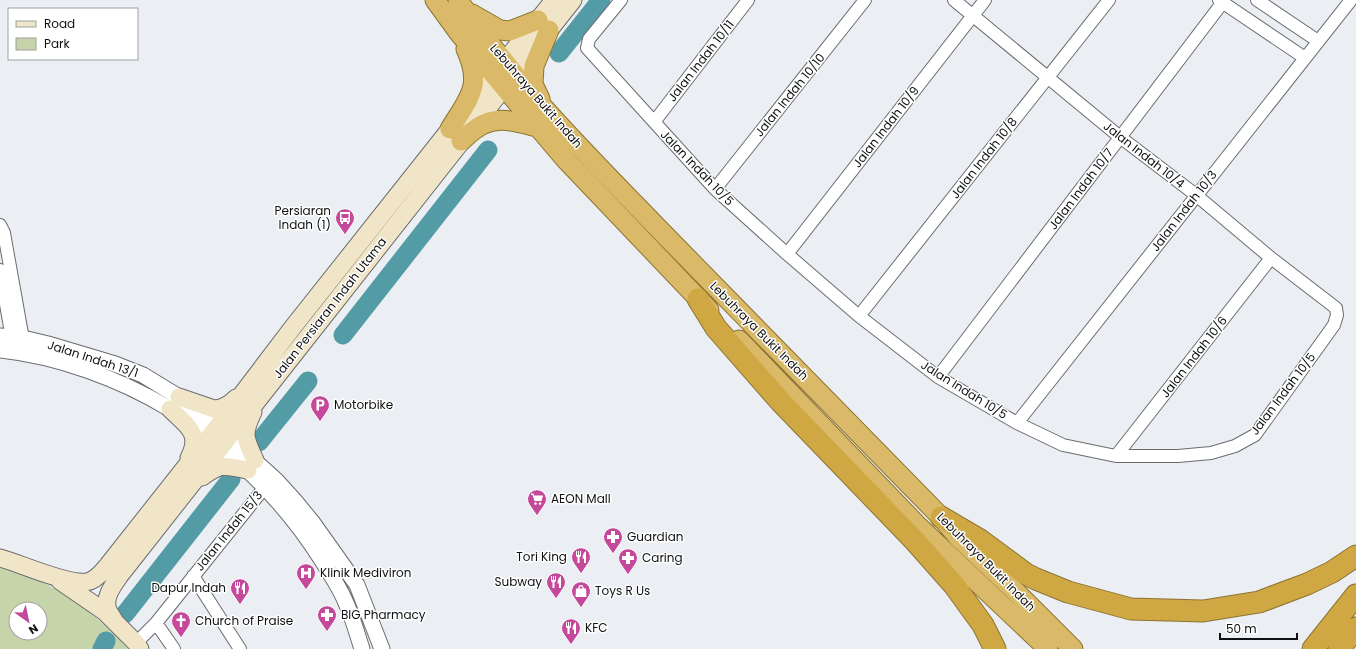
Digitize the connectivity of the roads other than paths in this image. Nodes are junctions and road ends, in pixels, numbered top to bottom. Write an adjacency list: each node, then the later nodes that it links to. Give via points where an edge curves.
1 (435, 0): 16 (highway, Lebuhraya Bukit Indah)
2 (554, 0): 15 (main road, Jalan Persiaran Indah Utama)
3 (573, 0): 15 (main road, Jalan Persiaran Indah Utama)
4 (621, 0): 22 (street, Jalan Indah 10/5, via 589,39 587,48)
5 (748, 0): 22 (street, Jalan Indah 10/11)
6 (865, 0): 25 (street, Jalan Indah 10/10)
7 (954, 0): 14 (street, Jalan Indah 10/4)
8 (985, 0): 14 (street, Jalan Indah 10/9)
9 (1109, 0): 20 (street, Jalan Indah 10/8)
10 (1257, 0): 17 (street)
11 (1351, 0): 17 (street, Jalan Indah 10/3)
12 (1221, 1): 18 (street); 24 (street, Jalan Indah 10/7)
13 (462, 5): 15 (highway, via 500,30); 19 (highway, Lebuhraya Bukit Indah)
14 (973, 15): 20 (street, Jalan Indah 10/4); 28 (street, Jalan Indah 10/9)
15 (543, 25): 19 (main road, Jalan Persiaran Indah Utama); 21 (highway, via 534,66 533,84)
16 (459, 33): 19 (highway, Lebuhraya Bukit Indah); 23 (highway, via 472,61 475,75)
17 (1318, 41): 18 (street, Jalan Indah 10/3)
18 (1305, 58): 26 (street, Jalan Indah 10/3)
19 (504, 74): 21 (highway, Lebuhraya Bukit Indah); 23 (main road, Jalan Persiaran Indah Utama)
20 (1048, 76): 24 (street, Jalan Indah 10/4); 33 (street, Jalan Indah 10/8)
21 (542, 118): 23 (highway, via 492,121); 31 (highway, Lebuhraya Bukit Indah, via 566,160); 44 (highway, Lebuhraya Bukit Indah, via 696,267)
22 (654, 122): 25 (street, Jalan Indah 10/5)
23 (455, 135): 36 (main road, Jalan Persiaran Indah Utama)
24 (1120, 137): 26 (street, Jalan Indah 10/4); 35 (street, Jalan Indah 10/7)
25 (715, 189): 28 (street, Jalan Indah 10/5)
26 (1196, 195): 29 (street, Jalan Indah 10/4); 38 (street, Jalan Indah 10/3)
27 (0, 225): 34 (street, via 4,233)
28 (787, 254): 33 (street, Jalan Indah 10/5)
29 (1271, 258): 32 (street, Jalan Indah 10/4); 40 (street, Jalan Indah 10/6)
30 (0, 270): 34 (street)
31 (698, 299): 58 (highway, via 716,328 780,400 954,585 983,625); 59 (highway, Lebuhraya Bukit Indah, via 908,516)
32 (1336, 308): 40 (street, Jalan Indah 10/5, via 1334,325 1255,435 1234,446 1211,453)
33 (859, 316): 35 (street, Jalan Indah 10/5)
34 (12, 344): 37 (street, Jalan Indah 13/1, via 48,344 115,364 143,375)
35 (938, 376): 38 (street, Jalan Indah 10/5)
36 (255, 390): 37 (main road, via 218,409); 39 (main road, Jalan Persiaran Indah Utama); 41 (main road, via 246,426)
37 (175, 403): 39 (street, Jalan Indah 13/1); 42 (main road, via 194,437 194,447)
38 (1017, 423): 40 (street, Jalan Indah 10/5, via 1063,445)
39 (219, 437): 41 (street, Jalan Indah 13/1); 42 (main road, Jalan Persiaran Indah Utama)
40 (1116, 456)
41 (251, 465): 42 (main road, via 223,465); 43 (street); 57 (street, via 295,501 313,523 357,585)
42 (185, 480): 47 (main road, Jalan Persiaran Indah Utama, via 97,578 79,582); 50 (main road, Jalan Persiaran Indah Utama, via 113,586 107,602 108,610)
43 (265, 487): 48 (street, Jalan Indah 15/3); 56 (street, via 289,514 330,572 346,603)
44 (941, 517): 45 (highway, via 980,540 1036,580 1068,592 1131,609 1203,611 1259,602 1307,584); 60 (highway, Lebuhraya Bukit Indah, via 958,537)
45 (1356, 556)
46 (0, 558): 47 (main road, Jalan Persiaran Indah Utama)
47 (52, 576): 50 (main road, Jalan Persiaran Indah Utama, via 87,599)
48 (193, 576): 51 (street, Jalan Indah 15/3); 55 (street, Jalan Indah 15/3)
49 (1356, 595): 61 (highway)
50 (115, 622): 53 (main road, Jalan Persiaran Indah Utama)
51 (156, 623): 53 (street, Jalan Indah 15/3); 54 (street)
52 (1356, 628): 62 (highway)
53 (138, 646)
54 (174, 649)
55 (240, 649)
56 (362, 649)
57 (382, 649)
58 (995, 649)
59 (1048, 649)
60 (1073, 649)
61 (1313, 649)
62 (1339, 649)

